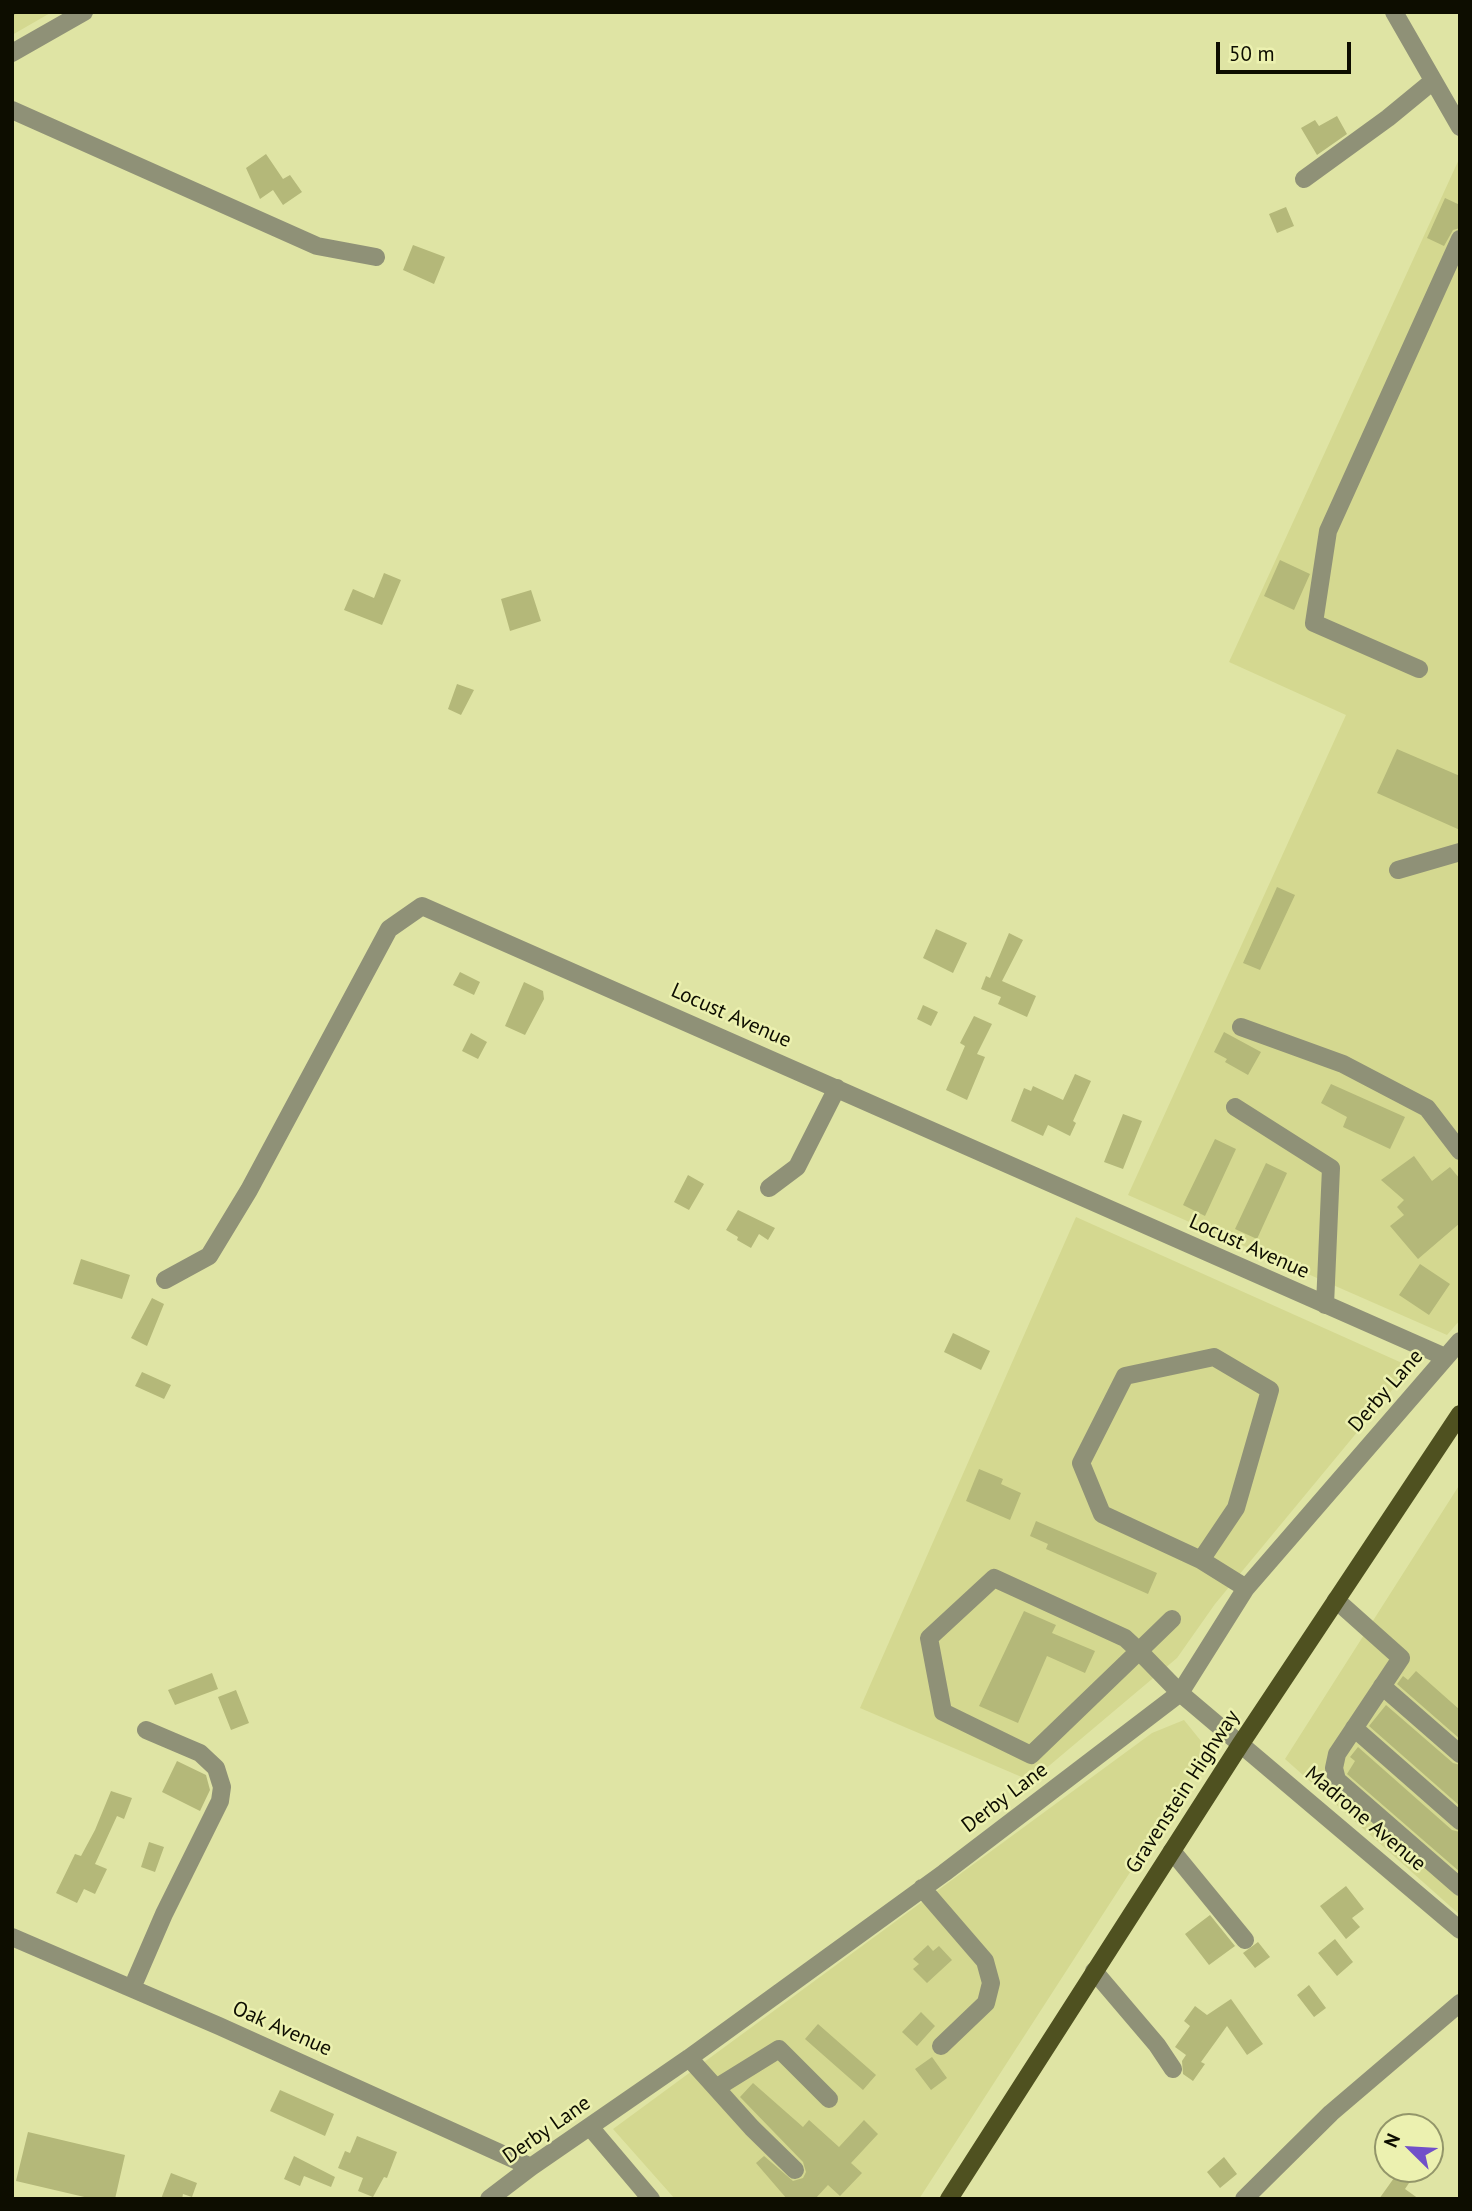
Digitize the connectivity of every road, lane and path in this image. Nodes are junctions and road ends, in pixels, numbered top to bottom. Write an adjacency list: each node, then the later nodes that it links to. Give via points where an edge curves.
1 (84, 12): 3 (street)
2 (1394, 12): 5 (street)
3 (51, 21): 4 (street)
4 (12, 53)
5 (1433, 81): 7 (street); 8 (street)
6 (12, 110): 10 (street, via 317,246)
7 (1460, 127)
8 (1304, 179)
9 (1460, 239): 11 (street, via 1328,531 1314,623)
10 (376, 257)
11 (1419, 669)
12 (1460, 852): 13 (street)
13 (1398, 870)
14 (1241, 1027): 17 (street, via 1343,1064 1427,1108)
15 (837, 1088): 18 (street, via 797,1167); 19 (street, Locust Avenue, via 422,906 389,929 249,1191 209,1256); 20 (street, Locust Avenue)
16 (1235, 1107): 20 (street, via 1331,1168)
17 (1460, 1151)
18 (769, 1188)
19 (165, 1280)
20 (1325, 1305): 22 (street, Locust Avenue)
21 (1460, 1341): 22 (street, Derby Lane)
22 (1445, 1357): 25 (street, Derby Lane)
23 (1460, 1414): 26 (main road, Gravenstein Highway)
24 (1201, 1560): 24 (street, via 1102,1514 1081,1463 1125,1376 1214,1357 1270,1390 1236,1508); 25 (street)
25 (1246, 1588): 30 (street, Derby Lane)
26 (1336, 1600): 29 (street, via 1401,1658); 33 (main road, Gravenstein Highway)
27 (1172, 1619): 28 (street)
28 (1139, 1651): 28 (street, via 1125,1638 994,1578 929,1638 943,1712 1031,1755); 30 (street, Madrone Avenue)
29 (1382, 1686): 31 (street); 34 (street)
30 (1180, 1693): 33 (street, Madrone Avenue); 40 (street, Derby Lane)
31 (1354, 1728): 35 (street); 37 (street, via 1337,1754 1337,1780)
32 (146, 1730): 45 (street, via 200,1753 216,1768 222,1787 220,1801)
33 (1240, 1745): 36 (main road, Gravenstein Highway); 38 (street, Madrone Avenue)
34 (1460, 1754)
35 (1460, 1821)
36 (1172, 1851): 43 (street); 44 (main road, Gravenstein Highway)
37 (1421, 1853): 38 (street); 39 (street)
38 (1400, 1877): 41 (street, Madrone Avenue)
39 (1460, 1887)
40 (922, 1888): 47 (street, via 985,1961 991,1983 986,2003); 48 (street, Derby Lane)
41 (1460, 1930)
42 (12, 1937): 45 (street, Oak Avenue)
43 (1245, 1940)
44 (1094, 1971): 49 (street); 57 (main road, Gravenstein Highway)
45 (132, 1988): 53 (street, Oak Avenue)
46 (1460, 2003): 58 (street, via 1331,2113)
47 (941, 2046)
48 (689, 2058): 50 (street); 52 (street, Derby Lane)
49 (1173, 2069)
50 (716, 2088): 51 (street, via 779,2049); 54 (street)
51 (829, 2099)
52 (590, 2127): 53 (street, Derby Lane); 56 (street)
53 (531, 2167): 55 (street, Derby Lane)
54 (795, 2170)
55 (489, 2199)
56 (651, 2199)
57 (949, 2199)
58 (1244, 2199)

